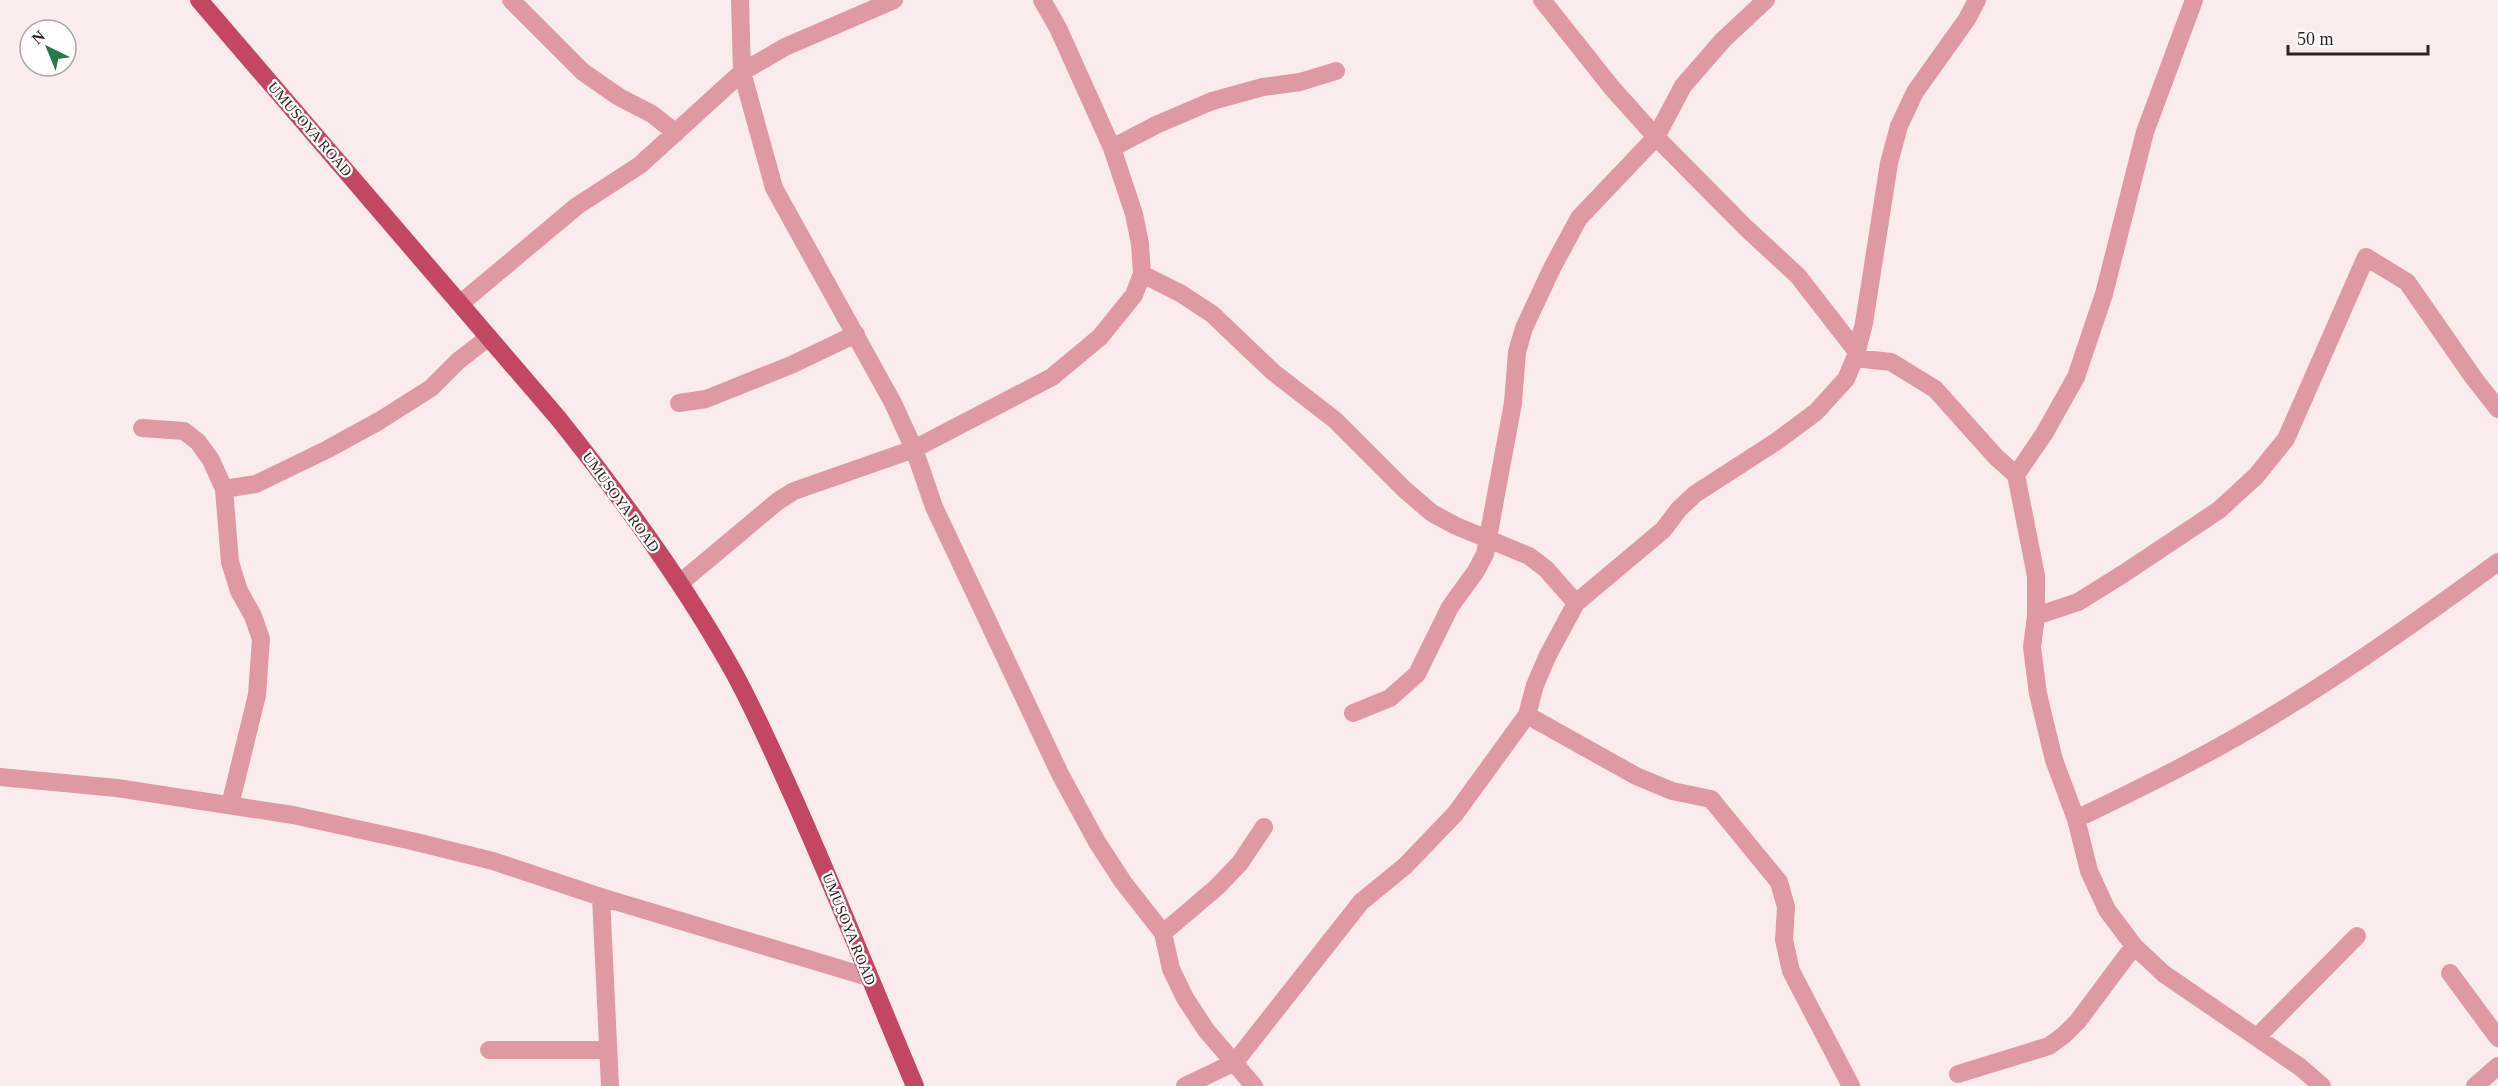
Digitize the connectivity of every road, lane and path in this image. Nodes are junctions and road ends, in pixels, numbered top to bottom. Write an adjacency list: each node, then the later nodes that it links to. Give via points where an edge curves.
1 (199, 0): 16 (main road, UMUSOYA ROAD)
2 (511, 0): 12 (street, via 583,72)
3 (740, 0): 11 (street)
4 (894, 0): 11 (street, via 785,47)
5 (1042, 0): 14 (street)
6 (1542, 0): 13 (street)
7 (1766, 0): 13 (street, via 1723,40 1683,86)
8 (1977, 0): 19 (street, via 1914,92 1899,126)
9 (2193, 0): 24 (street, via 2145,132 2104,294 2076,377)
10 (1336, 71): 14 (street, via 1212,101 1156,124)
11 (742, 72): 12 (street); 17 (street, via 774,188)
12 (676, 133): 16 (street, via 640,165 577,206)
13 (1656, 137): 19 (street, via 1798,276); 26 (street, via 1580,218 1524,328)
14 (1112, 148): 15 (street, via 1134,213)
15 (1142, 274): 23 (street, via 1134,295 1100,337 1052,376); 26 (street, via 1212,314 1274,372 1335,420 1432,513)
16 (461, 303): 18 (main road, UMUSOYA ROAD)
17 (856, 334): 20 (street, via 706,399); 23 (street)
18 (489, 337): 25 (street, via 431,388 379,421 256,484); 28 (main road, UMUSOYA ROAD, via 609,482)
19 (1856, 355): 24 (street, via 1891,362 1935,389); 29 (street, via 1846,379 1816,412 1695,494 1663,530)
20 (680, 403)
21 (2498, 409): 30 (street, via 2407,282 2366,256 2286,439 2256,476 2219,510 2123,574 2078,602)
22 (142, 428): 25 (street, via 184,431 211,460)
23 (914, 449): 28 (street, via 794,491); 38 (street, via 938,517 1059,774 1123,882)
24 (2016, 475): 30 (street, via 2036,576)
25 (224, 489): 34 (street, via 230,562 261,639 257,695)
26 (1489, 540): 29 (street, via 1529,556); 31 (street, via 1476,571 1450,607 1417,674 1390,698)
27 (2498, 562): 35 (street, via 2415,624 2276,714)
28 (680, 583): 42 (main road, UMUSOYA ROAD, via 734,673 778,763)
29 (1576, 603): 32 (street, via 1548,655)
30 (2036, 616): 35 (street, via 2032,647 2038,694 2054,760)
31 (1353, 713)
32 (1527, 715): 47 (street, via 1455,814 1405,866 1361,902); 54 (street, via 1636,776 1672,791 1711,800 1779,882 1786,907 1784,940 1791,971)
33 (0, 777): 34 (street, via 117,788)
34 (230, 805): 37 (street, via 293,815 493,861)
35 (2076, 819): 40 (street, via 2098,891)
36 (1264, 827): 38 (street, via 1225,879)
37 (601, 897): 42 (street); 46 (street)
38 (1163, 933): 47 (street, via 1171,969 1185,998)
39 (2357, 936): 43 (street)
40 (2134, 946): 43 (street, via 2164,974); 49 (street, via 2078,1021 2049,1046)
41 (2450, 973): 44 (street)
42 (868, 976): 51 (main road, UMUSOYA ROAD)
43 (2257, 1037): 55 (street)
44 (2498, 1038)
45 (489, 1050): 46 (street)
46 (608, 1050): 50 (street)
47 (1234, 1062): 52 (street); 53 (street)
48 (2498, 1066): 56 (street)
49 (1958, 1074)
50 (610, 1086)
51 (915, 1086)
52 (1185, 1086)
53 (1254, 1086)
54 (1851, 1086)
55 (2322, 1086)
56 (2475, 1086)

